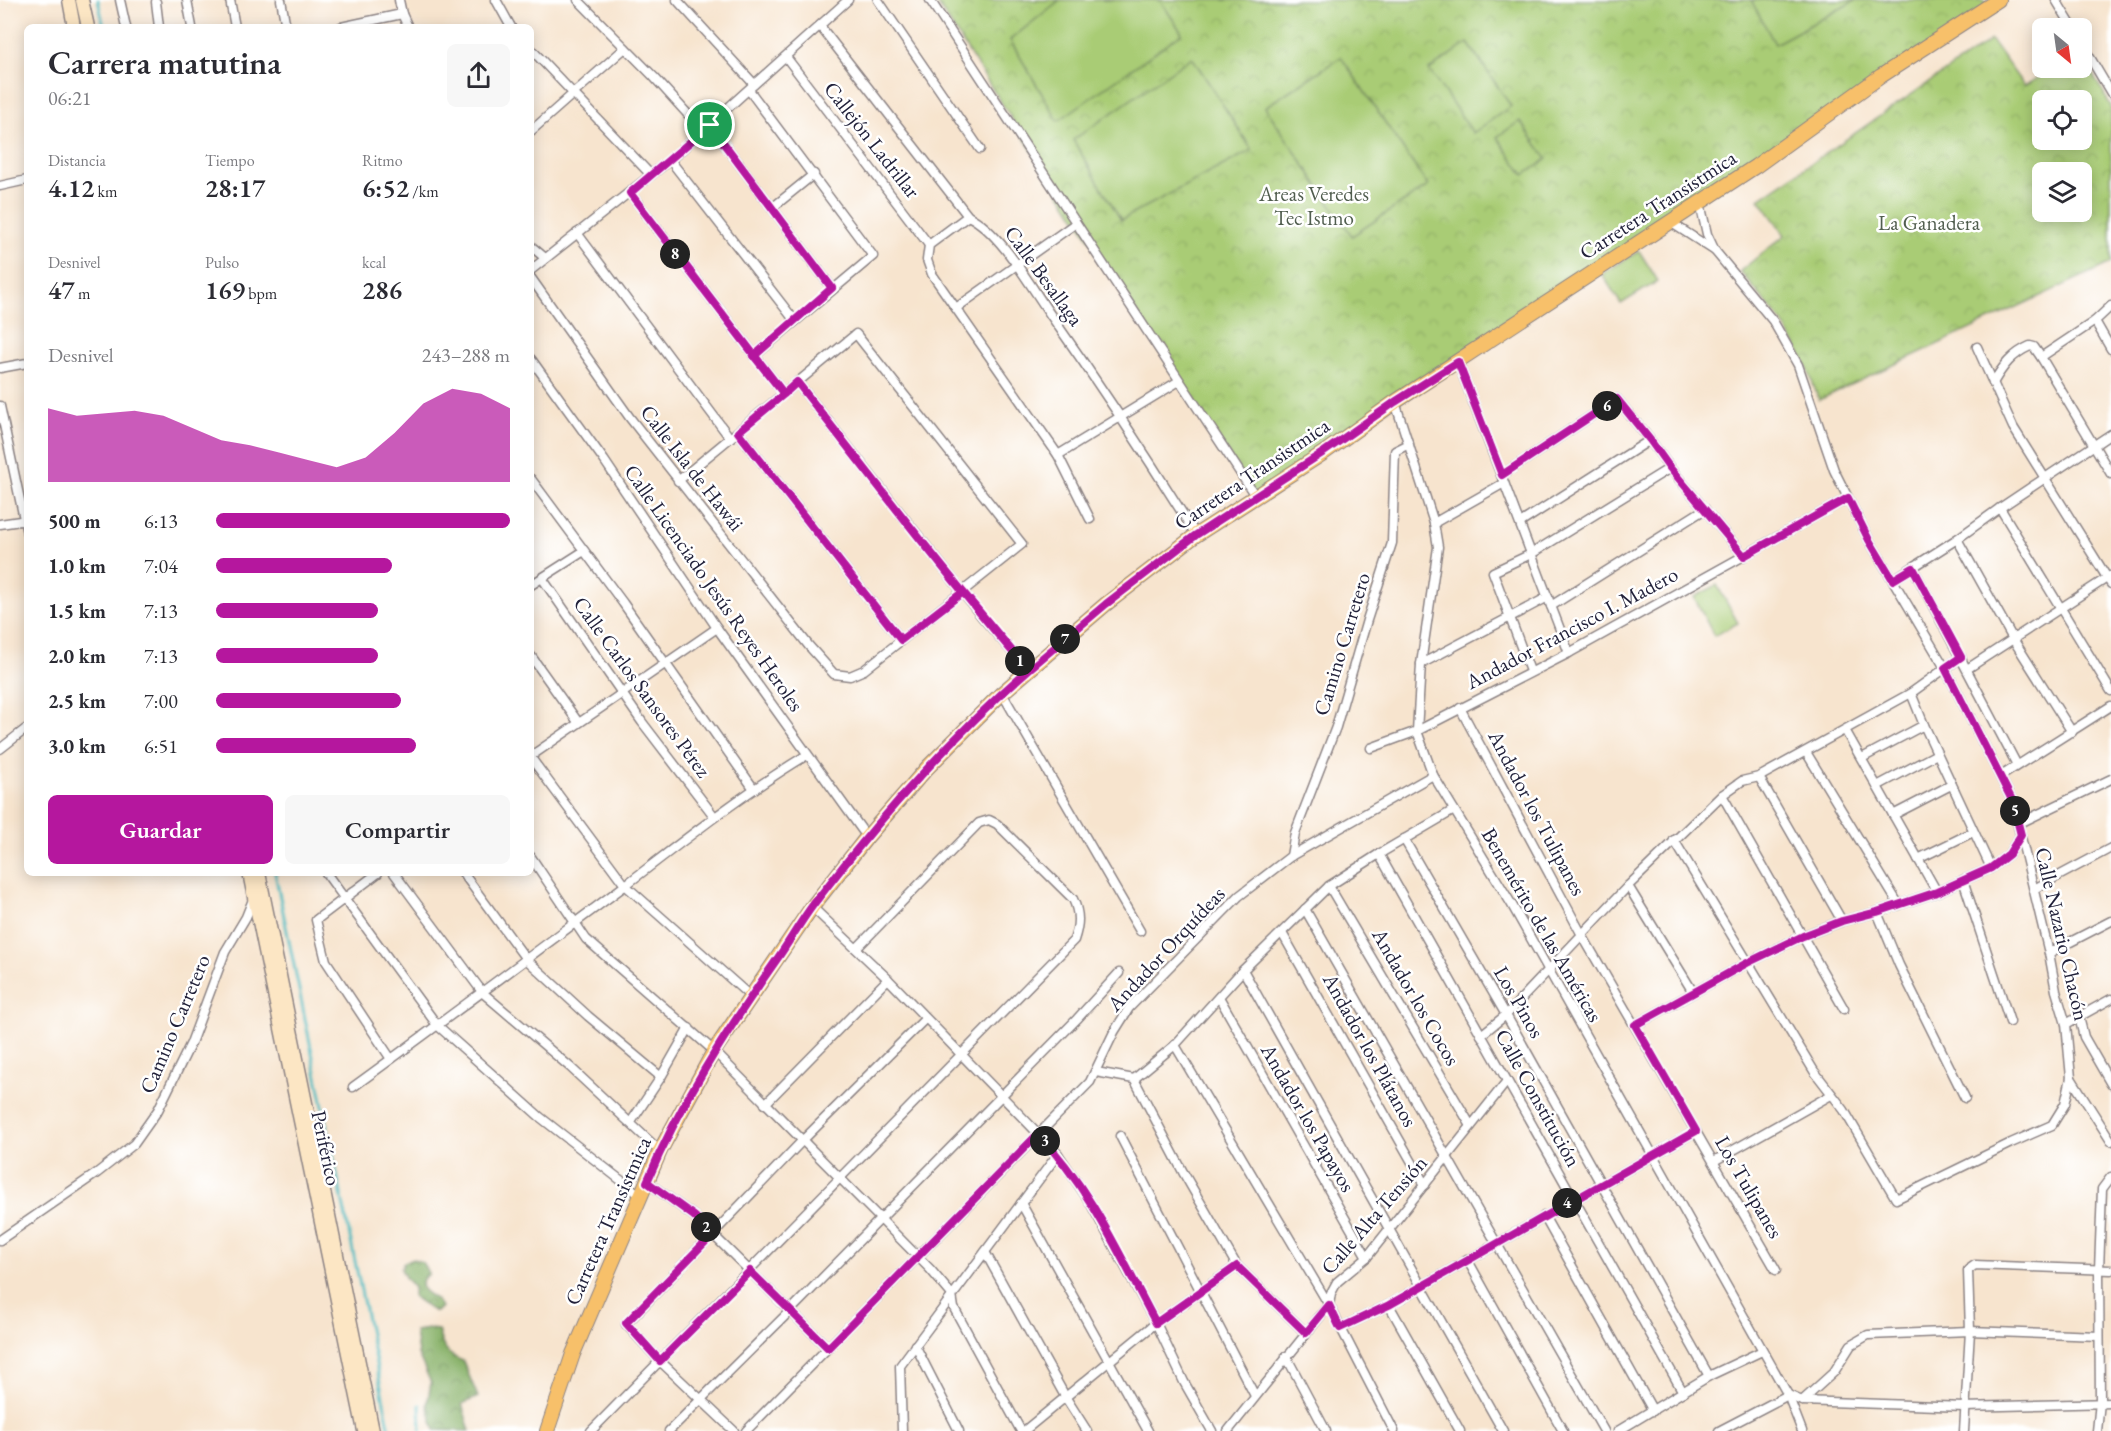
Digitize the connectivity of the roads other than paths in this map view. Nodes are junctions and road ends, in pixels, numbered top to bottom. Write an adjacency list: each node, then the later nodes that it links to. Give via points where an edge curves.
1 (69, 0): 19 (main road)
2 (82, 0): 20 (main road)
3 (120, 0): 21 (street)
4 (187, 0): 23 (street)
5 (230, 0): 24 (street)
6 (282, 0): 25 (street)
7 (399, 0): 17 (street)
8 (496, 0): 28 (street)
9 (578, 0): 30 (street)
10 (677, 0): 34 (street)
11 (848, 0): 29 (street)
12 (879, 0): 40 (street)
13 (930, 0): 51 (street)
14 (2056, 0): 18 (street)
15 (1993, 1): 47 (main road, Carretera Transistmica)
16 (156, 3): 22 (street)
17 (402, 14): 26 (street); 27 (street)
18 (2067, 18)
19 (73, 24)
20 (86, 24)
21 (125, 24)
22 (159, 24)
23 (191, 24)
24 (234, 24)
25 (286, 24)
26 (355, 24)
27 (407, 24)
28 (509, 24)
29 (820, 27): 32 (street); 49 (street, Calle Besallaga)
30 (625, 48): 36 (street); 39 (street)
31 (534, 52): 36 (street)
32 (786, 57): 34 (street); 53 (street, Callejón Ladrillar)
33 (2092, 61): 35 (street)
34 (752, 87): 37 (street); 42 (street)
35 (2111, 93)
36 (574, 94): 38 (street); 43 (street)
37 (710, 125): 39 (street); 48 (street)
38 (534, 128)
39 (703, 131): 41 (street)
40 (980, 149)
41 (670, 160): 43 (street); 63 (street)
42 (814, 174): 48 (street); 60 (street, via 873,256)
43 (651, 175): 46 (street)
44 (24, 181): 45 (street)
45 (0, 186)
46 (630, 193): 52 (street); 67 (street)
47 (1700, 202): 50 (main road, Carretera Transistmica); 55 (street, Calle Nazario Chacón)
48 (772, 208): 60 (street)
49 (968, 216): 53 (street); 57 (street, Calle Besallaga, via 994,236)
50 (1670, 222): 55 (street, Calle Nazario Chacón); 69 (main road, Carretera Transistmica)
51 (1076, 223): 57 (street); 73 (street)
52 (577, 233): 56 (street); 82 (street)
53 (929, 245): 62 (street, via 927,260 932,274)
54 (534, 249): 56 (street)
55 (1715, 251): 94 (street, Calle Nazario Chacón, via 1773,321 1798,365 1834,470)
56 (545, 258): 58 (street)
57 (1016, 265): 62 (street); 79 (street, Calle Besallaga)
58 (534, 267)
59 (534, 282): 91 (street, Calle Isla de Hawái)
60 (832, 288): 63 (street)
61 (2111, 306): 64 (street)
62 (956, 308): 86 (street)
63 (795, 321): 67 (street)
64 (2095, 321): 66 (street); 68 (street)
65 (1977, 346): 75 (street)
66 (2111, 349)
67 (754, 356): 76 (street)
68 (2041, 357): 75 (street, via 2034,347 2018,351); 85 (street)
69 (1458, 362): 77 (main road, Carretera Transistmica); 90 (street)
70 (24, 364): 72 (street)
71 (534, 364): 117 (street, Calle Licenciado Jesús Reyes Heroles)
72 (0, 368)
73 (1179, 381): 79 (street); 93 (street)
74 (797, 382): 76 (street); 113 (street); 113 (street, via 856,334 1022,544)
75 (1993, 383): 89 (street, via 2013,428)
76 (784, 394): 80 (street)
77 (1395, 402): 84 (street, Benemérito de las Américas); 93 (main road, Carretera Transistmica)
78 (0, 406): 97 (street)
79 (1122, 417): 86 (street); 103 (street, Calle Besallaga)
80 (738, 432): 82 (street); 119 (street)
81 (2111, 434): 85 (street)
82 (730, 438): 91 (street)
83 (1650, 440): 87 (street); 90 (street, via 1617,399); 101 (street)
84 (1409, 444): 100 (street, Benemérito de las Américas); 169 (street, Camino Carretero, via 1395,451 1392,543 1336,727 1295,833)
85 (2093, 445): 88 (street); 89 (street)
86 (1058, 455): 98 (street)
87 (1670, 468): 96 (street); 106 (street)
88 (2111, 474)
89 (2045, 477): 95 (street); 110 (street)
90 (1503, 479): 100 (street); 101 (street)
91 (678, 481): 119 (street, Calle Isla de Hawái, via 834,674 850,676 864,670)
92 (534, 483): 105 (street)
93 (1256, 497): 103 (main road, Carretera Transistmica)
94 (1848, 498): 107 (street, Andador Francisco I. Madero); 111 (street, Calle Nazario Chacón)
95 (2000, 508): 104 (street); 115 (street)
96 (1705, 510): 107 (street); 114 (street)
97 (24, 515)
98 (1090, 519)
99 (24, 520): 102 (street)
100 (1434, 523): 124 (street, Benemérito de las Américas, via 1438,547)
101 (1520, 523): 106 (street)
102 (0, 524)
103 (1196, 535): 127 (main road, Carretera Transistmica)
104 (1957, 539): 108 (street); 118 (street)
105 (584, 551): 109 (street); 123 (street)
106 (1532, 554): 114 (street); 116 (street, via 1493,572)
107 (1744, 556): 120 (street, Andador Francisco I. Madero)
108 (1913, 568): 111 (street); 121 (street)
109 (542, 578): 112 (street); 130 (street, Calle Carlos Sansores Pérez)
110 (2110, 579): 115 (street)
111 (1893, 580): 125 (street, Calle Nazario Chacón)
112 (534, 583)
113 (963, 592): 119 (street); 127 (street)
114 (1549, 601): 116 (street); 120 (street)
115 (2061, 608): 118 (street); 129 (street)
116 (1510, 616): 124 (street); 128 (street)
117 (717, 628): 123 (street); 146 (street, Calle Licenciado Jesús Reyes Heroles)
118 (2013, 639): 126 (street); 140 (street)
119 (901, 640)
120 (1569, 653): 128 (street, Andador Francisco I. Madero)
121 (1961, 657): 125 (street); 126 (street)
122 (534, 660): 135 (street)
123 (665, 662): 130 (street); 156 (street)
124 (1422, 664): 139 (street, Benemérito de las Américas)
125 (1945, 668): 132 (street); 151 (street, Calle Nazario Chacón)
126 (1967, 669): 149 (street)
127 (1028, 670): 131 (main road, Carretera Transistmica)
128 (1530, 671): 134 (street, Andador Francisco I. Madero)
129 (2111, 691)
130 (623, 693): 135 (street); 160 (street, Calle Carlos Sansores Pérez)
131 (1002, 693): 164 (main road, Carretera Transistmica, via 927,768); 194 (street)
132 (1911, 693): 136 (street); 138 (street)
133 (2111, 706): 140 (street)
134 (1460, 708): 139 (street, Andador Francisco I. Madero); 196 (street, Andador los Tulipanes)
135 (578, 722): 145 (street)
136 (1924, 725): 144 (street); 147 (street)
137 (24, 730): 142 (street)
138 (1845, 730): 143 (street); 147 (street)
139 (1417, 731): 141 (street, Andador Francisco I. Madero); 150 (street, Benemérito de las Américas)
140 (2072, 732): 149 (street)
141 (1371, 748)
142 (0, 749)
143 (1806, 752): 152 (street); 187 (street)
144 (1937, 754): 154 (street); 155 (street)
145 (534, 755)
146 (807, 755): 156 (street); 164 (street, Calle Licenciado Jesús Reyes Heroles)
147 (1862, 758): 155 (street)
148 (534, 761): 180 (street)
149 (2017, 765): 151 (street)
150 (1433, 775): 158 (street, Benemérito de las Américas); 169 (street, Andador Orquídeas)
151 (2001, 776): 161 (street, Calle Nazario Chacón)
152 (1759, 777): 157 (street, via 1742,781); 191 (street)
153 (2111, 779): 161 (street)
154 (1951, 785): 159 (street); 162 (street)
155 (1877, 786): 159 (street)
156 (754, 789): 160 (street)
157 (1722, 795): 166 (street); 197 (street)
158 (1454, 810): 165 (street); 203 (street, Benemérito de las Américas)
159 (1893, 815): 170 (street)
160 (714, 816): 180 (street)
161 (2018, 824): 163 (street, Calle Nazario Chacón)
162 (1973, 832): 170 (street); 172 (street)
163 (2021, 835): 172 (street, via 2009,854); 183 (street, Calle Nazario Chacón)
164 (867, 837): 188 (main road, Carretera Transistmica)
165 (1404, 839): 168 (street); 212 (street, Los Pinos)
166 (1674, 840): 182 (street); 201 (street)
167 (2111, 849): 183 (street)
168 (1379, 854): 181 (street); 220 (street, Calle Constitución)
169 (1291, 856): 225 (street, Andador Orquídeas, via 1239,896 1129,1008)
170 (1918, 859): 184 (street)
171 (534, 862): 193 (street)
172 (1991, 868): 179 (street)
173 (250, 876): 185 (main road, Periférico)
174 (260, 876): 259 (main road, Periférico)
175 (328, 876): 186 (street)
176 (374, 876): 186 (street)
177 (396, 876): 207 (street)
178 (465, 876): 200 (street)
179 (1963, 880): 184 (street); 215 (street)
180 (625, 885): 193 (street); 208 (street)
181 (1329, 886): 189 (street); 237 (street, Andador los Cocos)
182 (1628, 886): 196 (street); 206 (street)
183 (2034, 889): 199 (street, Calle Nazario Chacón)
184 (1937, 892): 187 (street)
185 (254, 897): 259 (main road, Periférico); 261 (street, Camino Carretero, via 225,952 182,1062 158,1110 134,1144)
186 (344, 898): 217 (street); 224 (street, via 316,920 326,961)
187 (1899, 905): 190 (street)
188 (812, 907): 198 (street); 208 (main road, Carretera Transistmica)
189 (1305, 909): 195 (street); 246 (street)
190 (1877, 912): 191 (street); 234 (street)
191 (1842, 921): 197 (street)
192 (2111, 921): 199 (street)
193 (574, 923): 200 (street); 219 (street, via 586,939)
194 (1140, 931)
195 (1282, 933): 202 (street); 252 (street, Andador los Plátanos)
196 (1582, 935): 203 (street); 218 (street, Los Tulipanes)
197 (1803, 936): 201 (street); 211 (street)
198 (856, 948): 205 (street); 223 (street, via 979,823 989,820 1073,900 1079,912 1074,940)
199 (2049, 953): 216 (street, Calle Nazario Chacón)
200 (526, 959): 207 (street); 226 (street)
201 (1747, 963): 206 (street); 233 (street)
202 (1243, 969): 209 (street); 258 (street)
203 (1548, 970): 212 (street); 245 (street, Benemérito de las Américas)
204 (1119, 973): 232 (street)
205 (888, 979): 214 (street); 235 (street)
206 (1692, 992): 218 (street)
207 (483, 993): 217 (street); 236 (street)
208 (750, 996): 222 (main road, Carretera Transistmica)
209 (1219, 997): 221 (street); 265 (street, Andador los Papayos)
210 (2111, 999): 213 (street)
211 (1844, 1009)
212 (1506, 1016): 220 (street); 251 (street, Los Pinos)
213 (2079, 1017): 216 (street); 230 (street, via 2084,1037)
214 (925, 1019): 223 (street); 241 (street)
215 (2010, 1022)
216 (2066, 1024): 227 (street, Calle Nazario Chacón)
217 (437, 1025): 224 (street); 253 (street, via 540,1117)
218 (1635, 1025): 238 (street, Los Tulipanes)
219 (688, 1028): 222 (street); 226 (street)
220 (1481, 1035): 229 (street, Calle Constitución)
221 (1175, 1045): 228 (street); 276 (street)
222 (714, 1051): 235 (street); 243 (main road, Carretera Transistmica)
223 (961, 1054): 232 (street); 249 (street)
224 (391, 1059): 231 (street)
225 (1096, 1072): 228 (street); 239 (street, Andador Orquídeas)
226 (661, 1077): 236 (street)
227 (2072, 1078): 233 (street, Calle Nazario Chacón, via 2065,1104 2052,1125 1896,1199 1844,1110); 242 (street)
228 (1134, 1079): 268 (street)
229 (1507, 1081): 237 (street, Calle Alta Tensión); 254 (street, Calle Constitución)
230 (2111, 1084)
231 (353, 1087)
232 (1000, 1095): 239 (street); 257 (street)
233 (1831, 1095): 247 (street)
234 (1965, 1098)
235 (765, 1104): 241 (street)
236 (631, 1122): 243 (street)
237 (1471, 1126): 246 (street, Calle Alta Tensión)
238 (1696, 1131): 245 (street); 247 (street, Los Tulipanes)
239 (1038, 1134): 244 (street); 266 (street, Andador Orquídeas)
240 (1120, 1136): 274 (street)
241 (803, 1140): 249 (street); 260 (street)
242 (2111, 1141)
243 (660, 1151): 250 (main road, Carretera Transistmica)
244 (1058, 1154): 255 (street); 279 (street, via 1090,1202)
245 (1653, 1155): 251 (street); 286 (street, Benemérito de las Américas)
246 (1448, 1157): 252 (street, Calle Alta Tensión); 262 (street)
247 (1714, 1161): 270 (street, Los Tulipanes)
248 (2111, 1177): 271 (street, via 2102,1188)
249 (841, 1179): 257 (street); 272 (street)
250 (647, 1182): 253 (main road, Carretera Transistmica); 260 (street)
251 (1601, 1184): 254 (street); 290 (street, Los Pinos)
252 (1425, 1185): 258 (street, Calle Alta Tensión)
253 (641, 1196): 303 (main road, Carretera Transistmica, via 573,1354)
254 (1574, 1199): 256 (street); 291 (street, Calle Constitución)
255 (1021, 1203): 264 (street); 289 (street)
256 (1544, 1216): 262 (street); 300 (street)
257 (880, 1218): 266 (street); 278 (street)
258 (1390, 1228): 265 (street, Calle Alta Tensión); 273 (street)
259 (328, 1229): 263 (main road, Periférico)
260 (713, 1234): 272 (street); 288 (street, via 626,1323)
261 (0, 1240)
262 (1496, 1242): 267 (street); 320 (street)
263 (331, 1246): 301 (main road, Periférico); 302 (main road, Periférico)
264 (985, 1252): 275 (street); 294 (street)
265 (1367, 1257): 276 (street, Calle Alta Tensión, via 1337,1282)
266 (917, 1258): 275 (street); 285 (street, Andador Orquídeas)
267 (1467, 1259): 273 (street); 319 (street)
268 (1237, 1266): 274 (street); 282 (street)
269 (2111, 1269): 271 (street)
270 (1776, 1270)
271 (2099, 1270): 281 (street, via 1975,1265 1968,1270); 283 (street)
272 (750, 1271): 278 (street); 288 (street)
273 (1422, 1286): 277 (street); 318 (street)
274 (1200, 1292): 279 (street); 293 (street)
275 (952, 1295): 284 (street); 310 (street, via 954,1308)
276 (1329, 1305): 280 (street); 282 (street, Calle Alta Tensión)
277 (1389, 1305): 280 (street); 317 (street)
278 (790, 1311): 285 (street); 295 (street)
279 (1156, 1323): 289 (street); 313 (street)
280 (1340, 1328): 316 (street)
281 (1970, 1331): 283 (street); 296 (street, via 1868,1335 1851,1345 1834,1372); 299 (street)
282 (1306, 1333): 287 (street, Calle Alta Tensión)
283 (2099, 1336): 297 (street)
284 (915, 1345): 308 (street, via 900,1366); 309 (street)
285 (828, 1348): 307 (street, Andador Orquídeas)
286 (1762, 1351): 290 (street); 292 (street, Benemérito de las Américas)
287 (1286, 1356): 293 (street, Calle Alta Tensión); 315 (street)
288 (660, 1361): 295 (street); 304 (street)
289 (1109, 1363): 294 (street); 312 (street)
290 (1708, 1376): 291 (street)
291 (1683, 1392): 300 (street)
292 (1788, 1395): 296 (street); 322 (street); 323 (street, Benemérito de las Américas)
293 (1255, 1396): 314 (street, Calle Alta Tensión)
294 (1066, 1398): 310 (street); 311 (street)
295 (699, 1400): 305 (street); 306 (street)
296 (1802, 1401): 299 (street)
297 (2100, 1402): 298 (street); 299 (street); 325 (street)
298 (2111, 1403)
299 (1964, 1407): 324 (street)
300 (1653, 1411): 321 (street)
301 (364, 1431)
302 (373, 1431)
303 (547, 1431)
304 (591, 1431)
305 (669, 1431)
306 (734, 1431)
307 (746, 1431)
308 (902, 1431)
309 (959, 1431)
310 (1022, 1431)
311 (1087, 1431)
312 (1148, 1431)
313 (1212, 1431)
314 (1228, 1431)
315 (1326, 1431)
316 (1394, 1431)
317 (1460, 1431)
318 (1503, 1431)
319 (1563, 1431)
320 (1604, 1431)
321 (1618, 1431)
322 (1719, 1431)
323 (1802, 1431)
324 (1964, 1431)
325 (2097, 1431)

